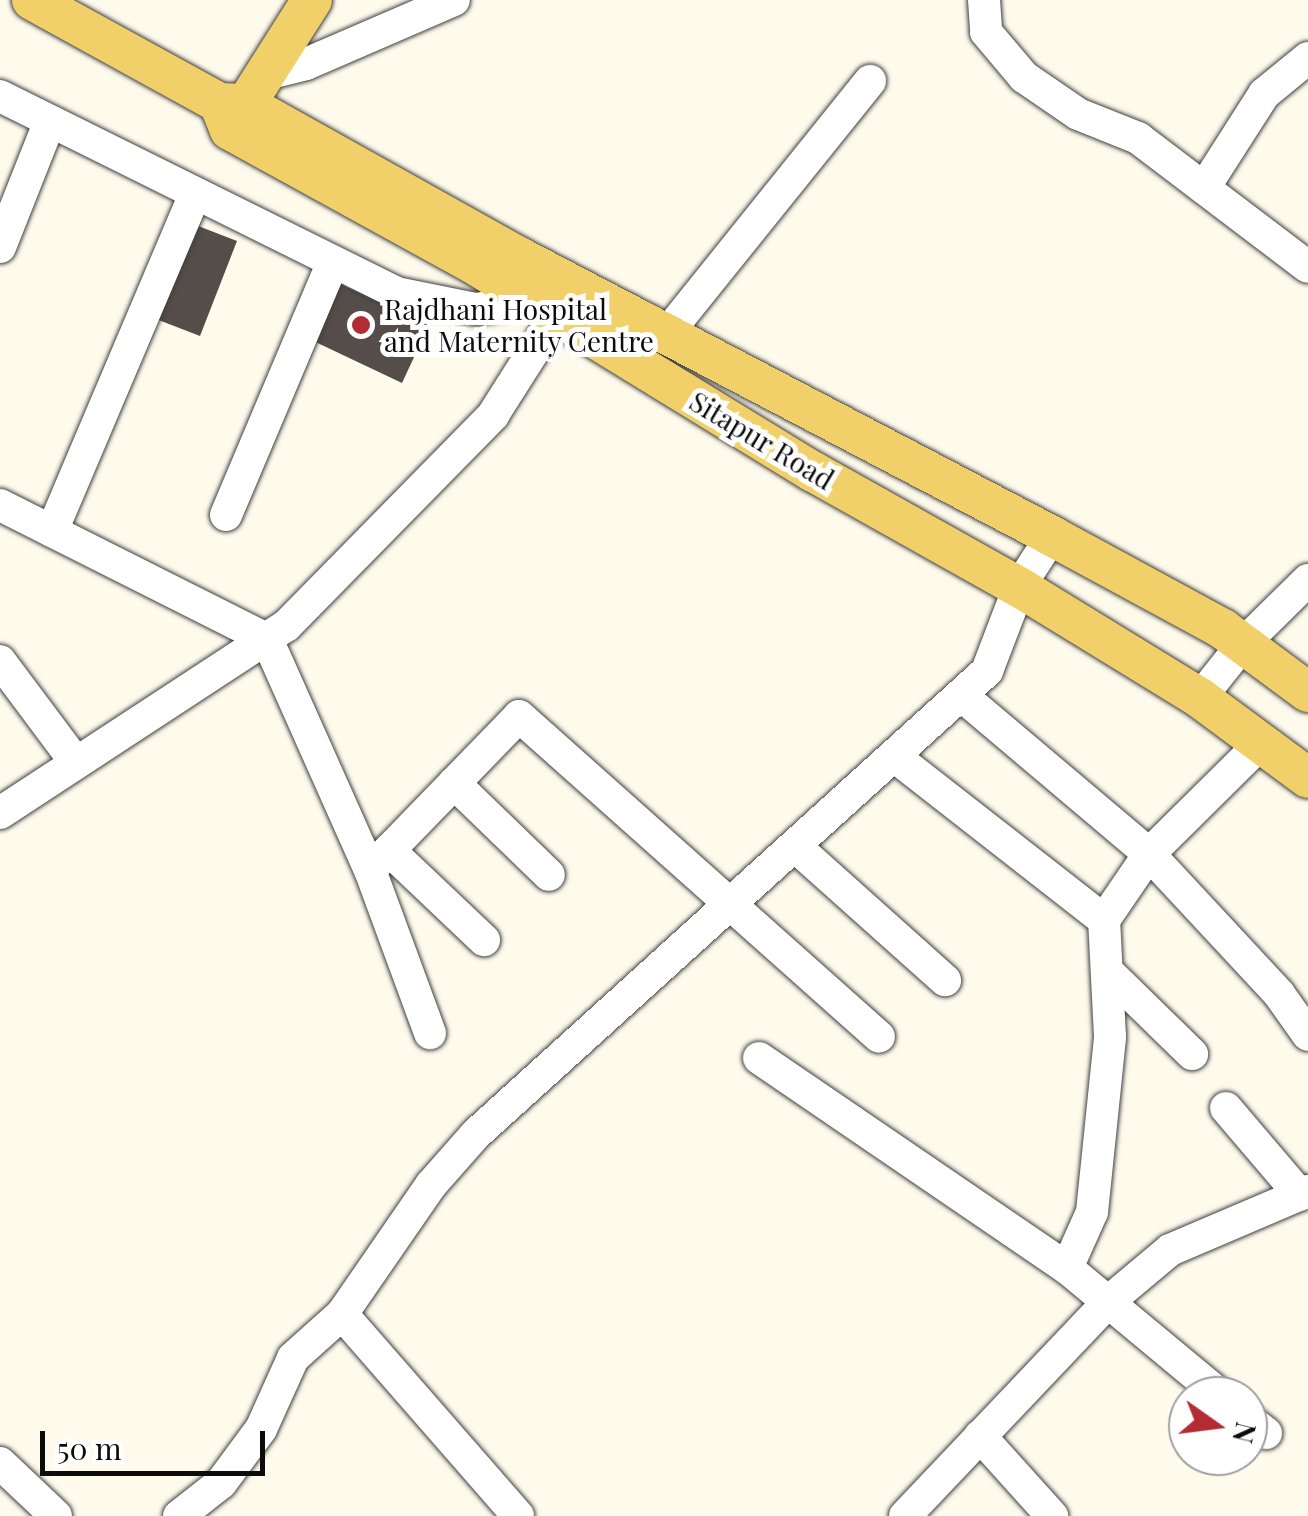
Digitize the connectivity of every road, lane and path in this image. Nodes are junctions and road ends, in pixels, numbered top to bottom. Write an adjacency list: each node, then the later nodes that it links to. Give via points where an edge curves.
1 (32, 0): 8 (main road, Sitapur Road)
2 (312, 0): 8 (main road)
3 (454, 0): 8 (street, via 306,64)
4 (984, 0): 10 (street, via 986,32 1024,77 1078,114 1138,138)
5 (1308, 58): 10 (street, via 1264,94)
6 (870, 81): 16 (street)
7 (0, 96): 9 (street)
8 (239, 103): 15 (main road, Sitapur Road); 16 (main road, Sitapur Road)
9 (49, 123): 11 (street); 12 (street)
10 (1204, 188): 14 (street)
11 (195, 194): 13 (street); 19 (street)
12 (0, 248)
13 (332, 262): 15 (street, via 396,292 476,309); 18 (street)
14 (1308, 267)
15 (545, 307): 22 (main road, Sitapur Road, via 812,472); 23 (street, via 493,415 381,536)
16 (669, 331): 20 (main road, Sitapur Road)
17 (0, 505): 19 (street)
18 (226, 515)
19 (52, 531): 23 (street)
20 (1052, 536): 22 (street); 24 (main road, Sitapur Road)
21 (1308, 580): 24 (street)
22 (1019, 586): 27 (street, via 987,671); 28 (main road, Sitapur Road)
23 (267, 639): 31 (street); 37 (street)
24 (1242, 644): 26 (main road, Sitapur Road); 28 (street)
25 (0, 661): 31 (street)
26 (1308, 692)
27 (960, 695): 30 (street); 36 (street)
28 (1200, 698): 29 (main road, Sitapur Road)
29 (1262, 742): 32 (main road, Sitapur Road); 36 (street)
30 (894, 756): 35 (street); 40 (street)
31 (74, 760): 34 (street)
32 (1308, 778)
33 (454, 783): 37 (street); 38 (street); 39 (street, via 519,716)
34 (0, 813)
35 (796, 847): 39 (street); 43 (street)
36 (1149, 854): 40 (street); 45 (street, via 1279,994)
37 (380, 860): 41 (street); 44 (street)
38 (549, 875)
39 (728, 909): 46 (street); 53 (street, via 476,1134)
40 (1104, 920): 42 (street)
41 (484, 940)
42 (1107, 971): 47 (street); 51 (street, via 1110,1038 1092,1212)
43 (945, 980)
44 (430, 1033)
45 (1308, 1035)
46 (879, 1037)
47 (1192, 1054)
48 (759, 1058): 51 (street)
49 (1226, 1108): 50 (street)
50 (1304, 1193): 52 (street, via 1170,1250)
51 (1067, 1268): 52 (street)
52 (1108, 1302): 54 (street); 55 (street)
53 (342, 1314): 58 (street, via 293,1358 260,1429 222,1483); 59 (street)
54 (1197, 1376)
55 (980, 1436): 60 (street); 61 (street)
56 (0, 1463): 57 (street)
57 (56, 1516)
58 (179, 1516)
59 (518, 1516)
60 (905, 1516)
61 (1052, 1516)

